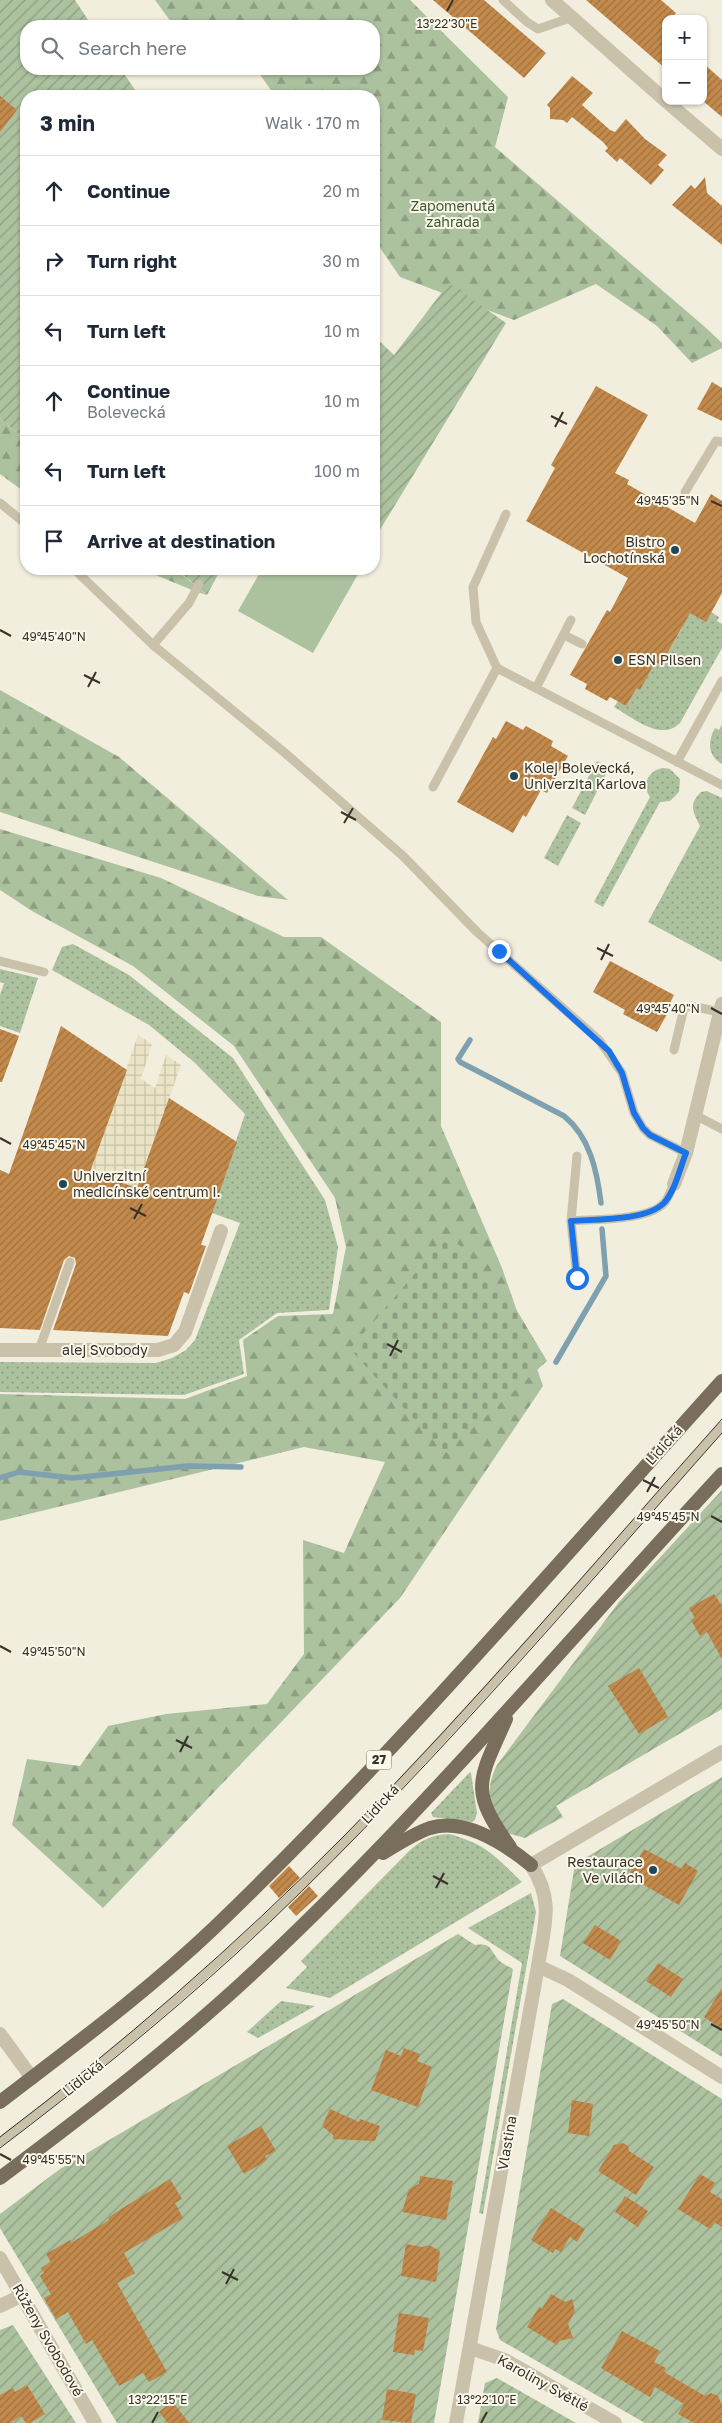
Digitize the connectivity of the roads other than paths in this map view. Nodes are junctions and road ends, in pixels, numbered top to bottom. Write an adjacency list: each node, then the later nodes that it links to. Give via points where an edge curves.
1 (502, 0): 3 (lane, via 538,29)
2 (552, 0): 3 (street)
3 (570, 18): 4 (street)
4 (662, 98)
5 (671, 105): 6 (street)
6 (722, 149)
7 (722, 442): 8 (lane, via 716,441)
8 (685, 492)
9 (0, 502): 11 (lane)
10 (506, 514): 18 (lane, via 473,587 476,622)
11 (20, 519)
12 (80, 575): 17 (lane)
13 (199, 584): 17 (lane, via 182,612)
14 (571, 620): 15 (lane)
15 (564, 635): 16 (lane); 20 (lane)
16 (582, 644)
17 (154, 645): 30 (lane, via 285,753 395,850 477,932 599,1040 622,1073 637,1121 650,1135)
18 (497, 668): 20 (lane); 23 (lane)
19 (722, 682): 21 (lane)
20 (536, 688): 21 (lane)
21 (677, 762): 22 (lane)
22 (722, 785)
23 (433, 787)
24 (0, 961): 25 (lane)
25 (44, 972)
26 (721, 1008): 27 (lane, via 684,1008); 28 (street)
27 (674, 1050)
28 (695, 1115): 29 (lane); 30 (street)
29 (722, 1128)
30 (686, 1153): 32 (street)
31 (577, 1156): 33 (lane)
32 (674, 1184): 33 (lane, via 666,1202 654,1211 634,1216)
33 (571, 1221): 36 (lane)
34 (221, 1231): 38 (street, alej Svobody, via 186,1332 174,1345 158,1350)
35 (70, 1262): 38 (lane)
36 (577, 1278)
37 (0, 1350): 38 (street, alej Svobody)
38 (38, 1350)
39 (722, 1381): 50 (main road, Lidická / 27, via 465,1667 325,1817 156,1980)
40 (722, 1426): 52 (lane, Lidická, via 356,1830 246,1936 144,2027)
41 (722, 1474): 42 (main road)
42 (512, 1706): 44 (main road, via 481,1780 482,1798 490,1819); 45 (main road)
43 (722, 1752): 46 (street)
44 (510, 1848): 45 (main road, via 462,1827 446,1826 415,1834); 46 (main road)
45 (367, 1863): 53 (main road, via 199,2022 76,2122)
46 (531, 1865): 47 (street, Vlastina, via 546,1893)
47 (538, 1966): 49 (street, via 568,1980); 57 (street, Vlastina)
48 (0, 2034): 50 (street)
49 (722, 2076)
50 (32, 2078): 51 (main road, Lidická / 27)
51 (0, 2102)
52 (0, 2142)
53 (0, 2178)
54 (0, 2258): 55 (street, Růženy Svobodové)
55 (23, 2295): 56 (street); 58 (street, Růženy Svobodové)
56 (0, 2306)
57 (470, 2348): 59 (street, Vlastina); 60 (street, Karoliny Světlé, via 505,2360)
58 (95, 2423)
59 (456, 2423)
60 (615, 2423)

